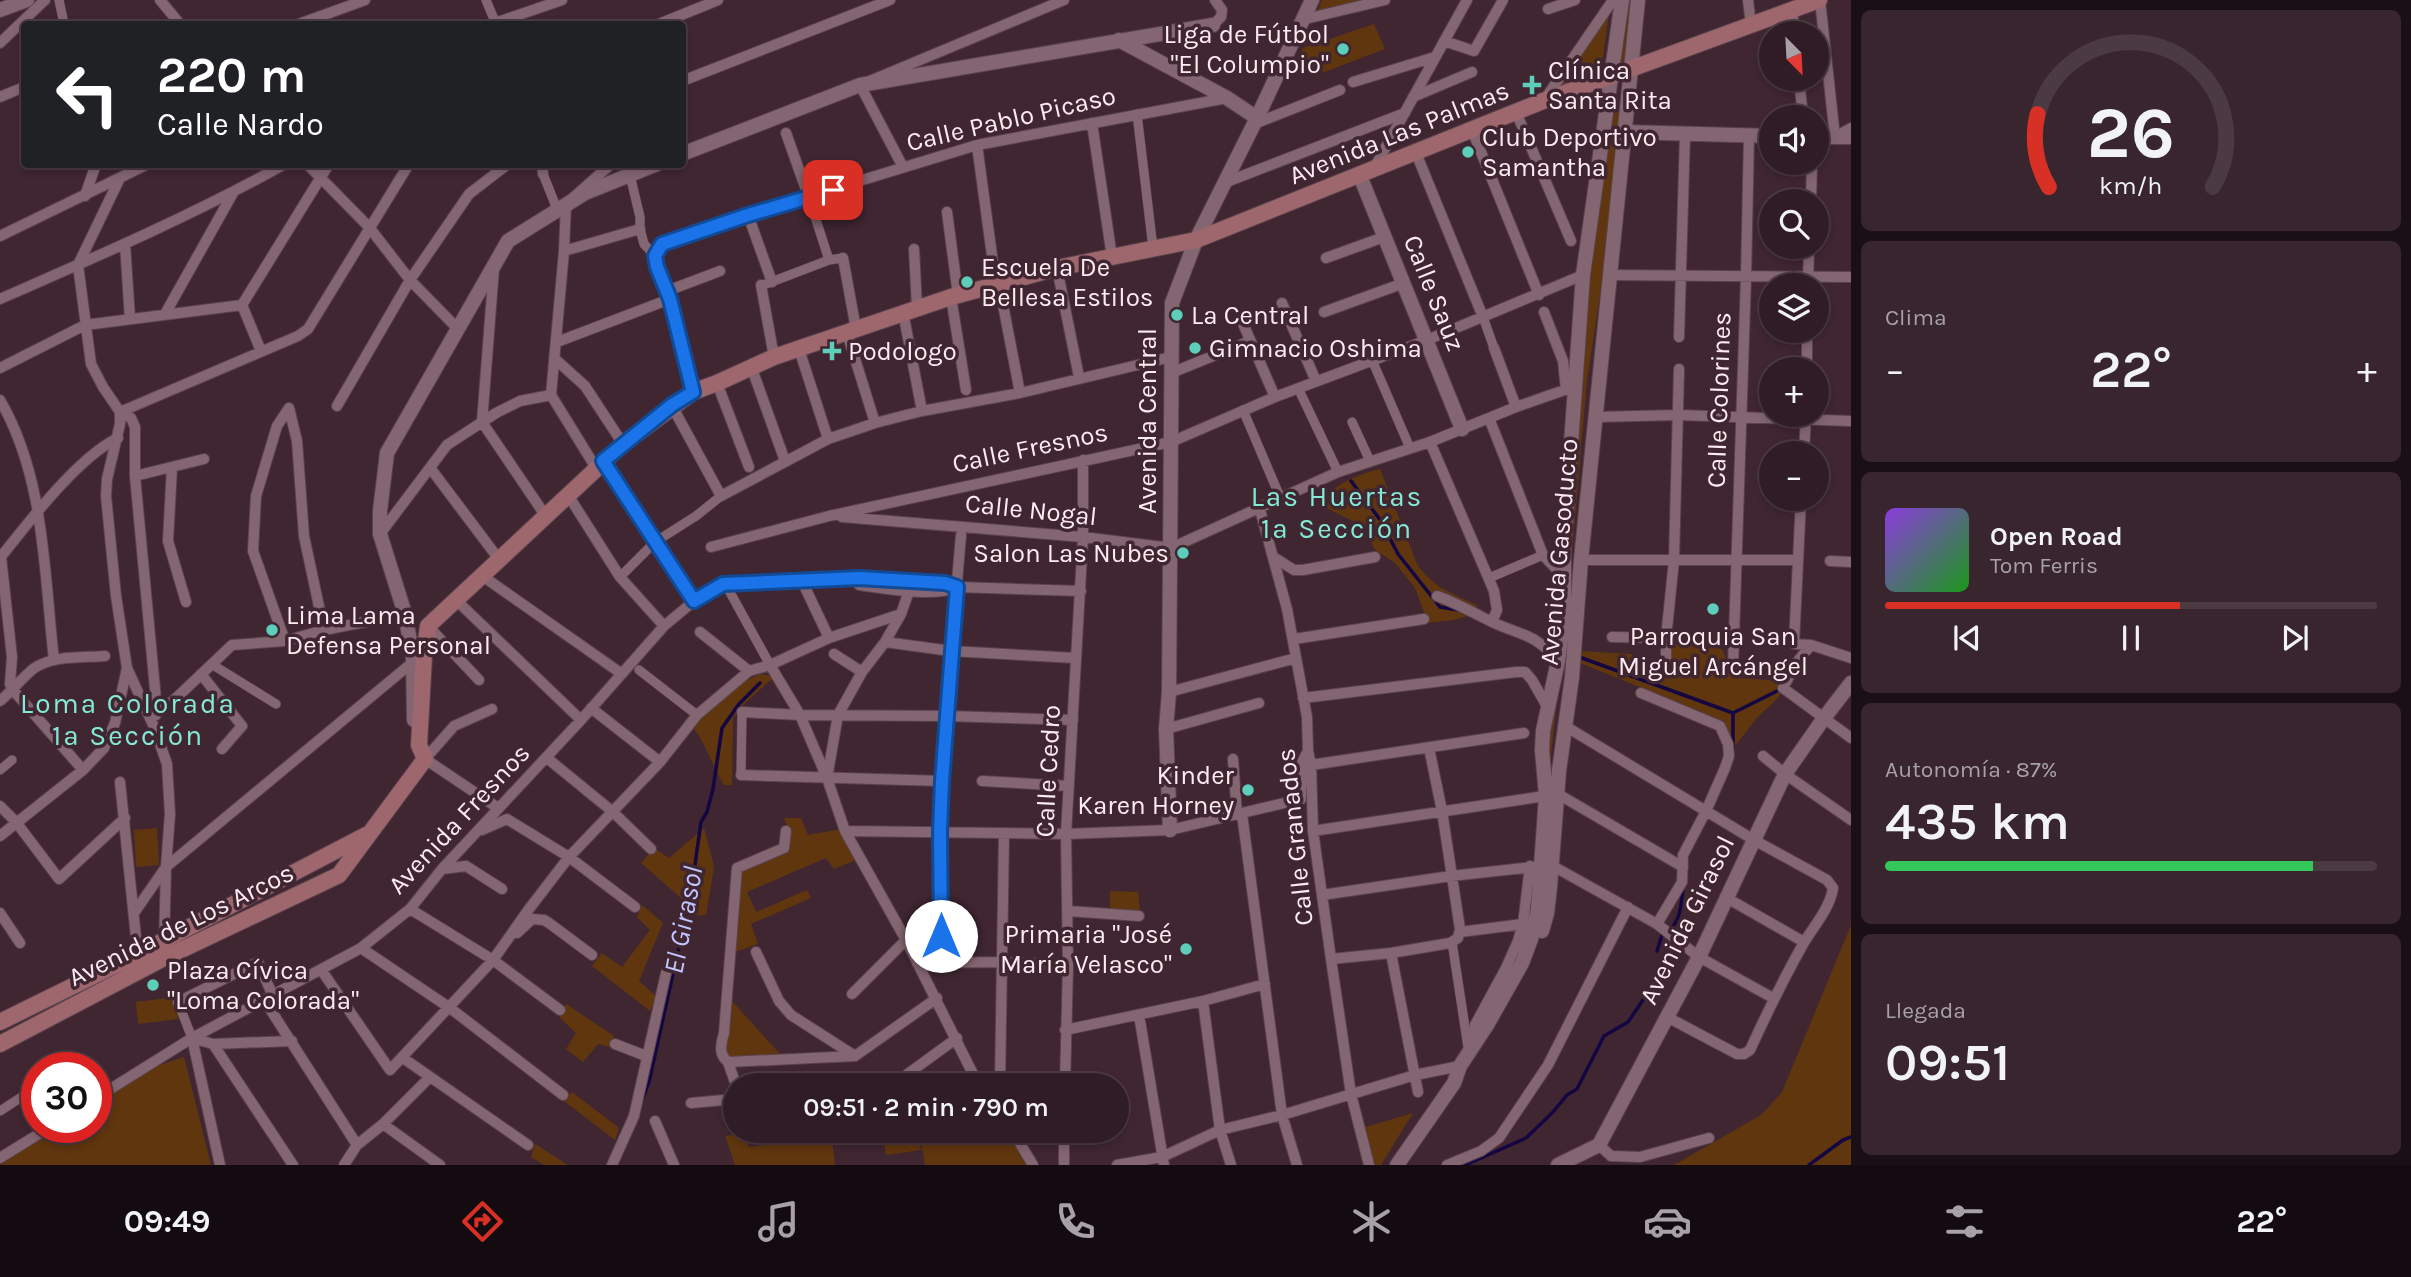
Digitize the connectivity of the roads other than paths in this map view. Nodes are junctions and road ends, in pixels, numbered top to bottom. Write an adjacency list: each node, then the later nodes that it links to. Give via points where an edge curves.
1 (27, 0): 23 (street)
2 (45, 0): 26 (street)
3 (59, 0): 27 (street)
4 (160, 0): 28 (street)
5 (486, 0): 30 (street)
6 (562, 0): 31 (street)
7 (718, 0): 32 (street)
8 (890, 0): 44 (street)
9 (1064, 0): 46 (street)
10 (1215, 0): 35 (street, via 1222,10)
11 (1312, 0): 25 (street, Avenida Central)
12 (1385, 0): 25 (street)
13 (1467, 0): 38 (street)
14 (1503, 0): 38 (street, via 1474,51)
15 (1575, 0): 22 (street)
16 (1613, 0): 52 (street)
17 (1622, 0): 43 (street, Avenida Gasoducto)
18 (1638, 0): 41 (street, Avenida Gasoducto)
19 (1748, 0): 36 (street)
20 (1819, 0): 24 (main road, Avenida Las Palmas); 66 (street)
21 (358, 1): 29 (street)
22 (1548, 9)
23 (0, 10)
24 (1792, 10): 33 (street); 36 (main road, Avenida Las Palmas)
25 (1301, 20): 56 (street, Avenida Central)
26 (23, 21)
27 (63, 21)
28 (178, 21)
29 (310, 21)
30 (493, 21)
31 (502, 21)
32 (666, 21)
33 (1793, 21)
34 (21, 23): 39 (street)
35 (1213, 25): 37 (street)
36 (1751, 25): 41 (main road, Avenida Las Palmas)
37 (1119, 40): 46 (street); 51 (street)
38 (1444, 41): 40 (street)
39 (0, 43)
40 (1435, 57): 45 (street); 50 (street)
41 (1630, 70): 43 (main road, Avenida Las Palmas); 60 (street, Avenida Gasoducto)
42 (1472, 72): 50 (street)
43 (1609, 78): 52 (main road, Avenida Las Palmas); 112 (street, Avenida Gasoducto)
44 (686, 79)
45 (1353, 82): 48 (street)
46 (860, 85): 69 (street); 71 (street)
47 (21, 88): 49 (street)
48 (1340, 90): 56 (street)
49 (0, 97)
50 (1413, 97): 54 (street)
51 (1227, 98): 55 (street, Calle Pablo Picaso); 56 (street)
52 (1544, 102): 53 (main road, Avenida Las Palmas)
53 (1516, 112): 59 (main road, Avenida Las Palmas); 98 (street)
54 (1405, 113): 82 (street); 86 (street)
55 (1137, 114): 57 (street, Calle Pablo Picaso); 100 (street)
56 (1255, 121): 86 (street, Avenida Central)
57 (1092, 123): 68 (street, Calle Pablo Picaso); 104 (street)
58 (1851, 128): 66 (street)
59 (1472, 130): 70 (main road, Avenida Las Palmas); 124 (street)
60 (1625, 132): 62 (street); 113 (street, Avenida Gasoducto)
61 (786, 133): 89 (street)
62 (1685, 135): 63 (street); 114 (street)
63 (1749, 136): 64 (street); 116 (street, Calle Colorines)
64 (1759, 136)
65 (1829, 137): 66 (street)
66 (1835, 137): 67 (street)
67 (1851, 137)
68 (977, 145): 71 (street, Calle Pablo Picaso); 121 (street)
69 (686, 152)
70 (1416, 153): 82 (main road, Avenida Las Palmas); 133 (street)
71 (903, 167): 89 (street, Calle Pablo Picaso)
72 (95, 168): 88 (street)
73 (141, 168): 85 (street)
74 (278, 168): 87 (street)
75 (311, 168): 84 (street)
76 (326, 168): 84 (street)
77 (406, 168): 93 (street)
78 (503, 168): 119 (street, via 469,194)
79 (606, 168): 90 (street)
80 (647, 168): 83 (street)
81 (542, 169): 90 (street)
82 (1366, 173): 96 (street, Calle Sauz); 97 (main road, Avenida Las Palmas)
83 (630, 175): 90 (street, via 585,192); 94 (street)
84 (320, 178): 93 (street); 128 (street)
85 (119, 180): 88 (street); 109 (street)
86 (1224, 183): 97 (street, Avenida Central)
87 (233, 192): 99 (street); 132 (street)
88 (85, 196): 95 (street)
89 (809, 198): 92 (street, Calle Pablo Picaso); 107 (street)
90 (562, 207): 102 (street); 108 (street, via 508,241)
91 (947, 212): 125 (street)
92 (748, 215): 103 (street, Calle Pablo Picaso, via 662,244); 120 (street)
93 (369, 228): 119 (street); 145 (street, via 308,328)
94 (640, 229): 102 (street); 103 (street, via 644,244)
95 (0, 236)
96 (1384, 237): 106 (street); 122 (street, Calle Sauz)
97 (1196, 240): 100 (main road); 147 (street, Avenida Central, via 1172,303)
98 (1571, 241)
99 (125, 244): 109 (street); 134 (street)
100 (1153, 248): 104 (main road)
101 (915, 249): 129 (street)
102 (564, 251): 142 (street)
103 (655, 256): 123 (street)
104 (1112, 257): 110 (main road)
105 (844, 258): 107 (street); 138 (street)
106 (1326, 258)
107 (829, 260): 120 (street)
108 (494, 263): 137 (street); 179 (street)
109 (78, 265): 126 (street); 136 (street)
110 (1057, 268): 121 (main road); 154 (street)
111 (720, 271): 123 (street)
112 (1583, 275): 124 (street, Calle Fresnos); 158 (street, Avenida Gasoducto)
113 (1610, 275): 114 (street); 173 (street, Avenida Gasoducto)
114 (1681, 277): 116 (street); 139 (street)
115 (1851, 277): 118 (street)
116 (1746, 278): 117 (street); 174 (street, Calle Colorines)
117 (1759, 279)
118 (1829, 279)
119 (410, 280): 137 (street); 166 (street)
120 (767, 284): 146 (street)
121 (997, 284): 125 (main road); 161 (street)
122 (1404, 284): 131 (street); 140 (street, Calle Sauz)
123 (668, 295): 142 (street); 160 (street)
124 (1539, 295): 130 (street); 133 (street, Calle Fresnos)
125 (955, 296): 129 (main road); 159 (street)
126 (0, 299)
127 (1282, 303): 155 (street)
128 (242, 305): 132 (street); 145 (street)
129 (910, 310): 138 (main road); 169 (street)
130 (1544, 312): 158 (street)
131 (1324, 313)
132 (165, 314): 134 (street)
133 (1483, 317): 140 (street, Calle Fresnos); 143 (street)
134 (130, 318): 136 (street)
135 (1241, 319): 141 (street)
136 (85, 325): 151 (street); 171 (street, via 90,364)
137 (457, 328): 207 (street, via 387,453)
138 (852, 331): 144 (main road); 181 (street)
139 (1679, 337)
140 (1427, 340): 149 (street, Calle Fresnos); 182 (street, Calle Sauz)
141 (1250, 341): 153 (street); 163 (street)
142 (557, 342): 148 (street)
143 (1494, 348): 168 (street)
144 (799, 349): 146 (main road); 184 (street)
145 (261, 351): 171 (street)
146 (774, 357): 150 (main road)
147 (1171, 357): 153 (street, Avenida Central); 154 (street)
148 (554, 358): 162 (street); 187 (street, via 585,386)
149 (1372, 360): 155 (street, Calle Fresnos); 188 (street)
150 (751, 366): 156 (main road); 191 (street)
151 (0, 368)
152 (1676, 370): 172 (street)
153 (1171, 373): 185 (street, Avenida Central)
154 (1079, 377): 161 (street)
155 (1316, 381): 157 (street, Calle Fresnos)
156 (717, 383): 160 (main road); 195 (street)
157 (1298, 388): 163 (street, Calle Fresnos); 197 (street)
158 (1571, 388): 168 (street); 225 (street, Avenida Gasoducto)
159 (966, 390): 165 (street)
160 (693, 392): 167 (main road)
161 (1020, 393): 165 (street)
162 (551, 395): 179 (street, via 520,401); 193 (street)
163 (1275, 397): 170 (street, Calle Fresnos)
164 (0, 400): 203 (street, via 19,440)
165 (969, 403): 169 (street)
166 (337, 405)
167 (672, 405): 187 (main road); 200 (street)
168 (1516, 407): 176 (street)
169 (922, 411): 181 (street)
170 (1243, 411): 185 (street, Calle Fresnos); 201 (street)
171 (120, 412): 183 (street); 198 (street, via 131,418 135,427)
172 (1675, 415): 173 (street); 174 (street); 219 (street)
173 (1596, 417): 218 (street, Avenida Gasoducto)
174 (1741, 417): 175 (street); 220 (street, Calle Colorines)
175 (1759, 417)
176 (1489, 418): 182 (street); 213 (street)
177 (1829, 419): 178 (street)
178 (1851, 421)
179 (482, 422): 196 (street, via 447,445); 205 (street)
180 (1352, 422): 192 (street)
181 (875, 423): 184 (street)
182 (1462, 429): 186 (street)
183 (118, 438): 203 (street, via 104,445); 266 (street, via 106,496)
184 (828, 439): 191 (street)
185 (1171, 442): 190 (street, Calle Fresnos); 212 (street, Avenida Central)
186 (1430, 442): 188 (street); 227 (street)
187 (623, 444): 193 (main road)
188 (1410, 448): 192 (street)
189 (204, 459): 194 (street)
190 (1083, 460): 206 (street, Calle Fresnos); 209 (street, Calle Cedro)
191 (785, 461): 200 (street)
192 (1370, 461): 197 (street)
193 (599, 465): 199 (main road); 210 (street)
194 (172, 467): 198 (street); 237 (street, via 168,541)
195 (749, 467)
196 (432, 468): 207 (street); 216 (street)
197 (1338, 472): 201 (street)
198 (135, 476): 284 (street)
199 (568, 495): 205 (main road); 226 (street)
200 (721, 496): 210 (street)
201 (1280, 497): 202 (street)
202 (1259, 506): 212 (street); 217 (street, Calle Granados)
203 (38, 510): 214 (street); 260 (street)
204 (1800, 511): 221 (street)
205 (545, 514): 216 (main road)
206 (829, 516): 209 (street, Calle Nogal); 211 (street, Calle Fresnos)
207 (380, 534): 238 (street)
208 (961, 536): 231 (street)
209 (1083, 537): 212 (street, Calle Nogal); 233 (street, Calle Cedro)
210 (655, 542): 226 (street); 236 (street)
211 (711, 547)
212 (1171, 548): 275 (street, Avenida Central)
213 (1543, 555): 225 (street); 227 (street)
214 (1, 557): 274 (street)
215 (1375, 557): 217 (street, via 1303,570 1294,570)
216 (498, 558): 224 (main road)
217 (1275, 558): 249 (street, Calle Granados)
218 (1581, 560): 219 (street); 293 (street, Avenida Gasoducto)
219 (1674, 560): 220 (street); 248 (street)
220 (1735, 560): 221 (street); 265 (street, Calle Colorines)
221 (1798, 561): 252 (street, via 1794,644)
222 (1830, 561): 223 (street)
223 (1851, 562)
224 (481, 575): 235 (main road); 271 (street)
225 (1563, 576): 261 (street, Avenida Gasoducto)
226 (620, 577): 243 (street)
227 (1489, 578): 241 (street, via 1497,601)
228 (801, 579): 229 (street); 230 (street); 247 (street)
229 (843, 580): 231 (street); 232 (street)
230 (724, 584): 236 (street, Avenida Fresnos); 264 (street)
231 (957, 587): 232 (street); 233 (street); 253 (street)
232 (909, 591): 239 (street)
233 (1081, 591): 258 (street, Calle Cedro)
234 (1437, 596): 241 (street)
235 (455, 599): 242 (main road); 291 (street)
236 (694, 601): 243 (street, Avenida Fresnos)
237 (186, 602)
238 (405, 614): 244 (street); 262 (street)
239 (901, 614): 247 (street); 251 (street)
240 (1424, 619): 249 (street)
241 (1492, 622): 261 (street, via 1545,645)
242 (428, 626): 272 (street); 301 (main road)
243 (664, 626): 271 (street, Avenida Fresnos)
244 (324, 630): 250 (street); 250 (street, via 304,536 298,441 289,408 277,426 256,496 253,551)
245 (700, 632): 268 (street)
246 (1612, 636): 248 (street)
247 (829, 638): 264 (street)
248 (1666, 638): 257 (street)
249 (1294, 639): 256 (street, Calle Granados)
250 (285, 641): 263 (street, via 232,645)
251 (886, 642): 253 (street); 269 (street)
252 (1811, 645): 259 (street); 290 (street, via 1783,688)
253 (951, 651): 258 (street); 289 (street)
254 (834, 654): 269 (street)
255 (105, 656): 260 (street)
256 (1296, 657): 275 (street); 277 (street, Calle Granados)
257 (1666, 657)
258 (1076, 658): 292 (street, Calle Cedro)
259 (1851, 658)
260 (54, 660): 274 (street, via 34,668)
261 (1558, 661): 282 (street, Avenida Gasoducto)
262 (413, 662): 301 (street, via 414,723); 341 (street)
263 (213, 665): 270 (street); 280 (street)
264 (770, 665): 268 (street); 288 (street)
265 (1733, 666)
266 (127, 668): 294 (street); 309 (street, via 115,723 104,748)
267 (639, 670): 286 (street)
268 (749, 671): 286 (street)
269 (862, 672): 287 (street)
270 (201, 674): 284 (street); 299 (street, via 242,726)
271 (622, 674): 281 (street, Avenida Fresnos)
272 (479, 680)
273 (1851, 683): 290 (street, Avenida Girasol)
274 (13, 690): 278 (street); 309 (street)
275 (1169, 692): 295 (street, Avenida Central)
276 (1641, 693): 322 (street, via 1720,726 1729,756)
277 (1303, 698): 282 (street, via 1525,672); 300 (street, Calle Granados)
278 (0, 701)
279 (1259, 703): 295 (street)
280 (276, 704)
281 (591, 708): 291 (street, Avenida Fresnos); 306 (street)
282 (1548, 708): 317 (street, Avenida Gasoducto, via 1542,750)
283 (492, 709): 301 (street, via 454,726)
284 (157, 710): 294 (street)
285 (742, 712): 288 (street); 311 (street)
286 (697, 715): 306 (street)
287 (838, 715): 288 (street); 289 (street); 312 (street)
288 (800, 716): 312 (street)
289 (948, 716): 292 (street); 313 (street)
290 (1824, 718): 297 (street); 310 (street, Avenida Girasol)
291 (581, 720): 303 (street, Avenida Fresnos)
292 (1073, 720): 316 (street, Calle Cedro)
293 (1564, 726): 317 (street, Avenida Gasoducto); 322 (street)
294 (154, 727): 341 (street, via 170,789)
295 (1166, 729): 327 (street, Avenida Central)
296 (1524, 733): 298 (street)
297 (1851, 738)
298 (1429, 748): 307 (street); 320 (street)
299 (222, 749)
300 (1308, 751): 307 (street, Calle Granados); 323 (street, via 1302,762 1301,799)
301 (422, 752): 319 (street); 333 (main road, Avenida de Los Arcos)
302 (1763, 756): 310 (street)
303 (547, 758): 319 (street, Avenida Fresnos); 321 (street)
304 (1233, 759): 323 (street)
305 (12, 760): 308 (street)
306 (660, 762): 321 (street)
307 (1311, 765): 330 (street, Calle Granados)
308 (0, 770)
309 (83, 770): 326 (street)
310 (1785, 774): 325 (street); 337 (street, Avenida Girasol)
311 (741, 775): 312 (street)
312 (827, 778): 313 (street); 329 (street)
313 (942, 781): 331 (street)
314 (982, 781): 316 (street)
315 (120, 782): 324 (street)
316 (1069, 786): 335 (street, Calle Cedro)
317 (1552, 795): 320 (street); 340 (street, Avenida Gasoducto); 342 (street)
318 (0, 806): 326 (street)
319 (498, 808): 332 (street, Avenida Fresnos)
320 (1442, 811): 330 (street); 344 (street)
321 (613, 812): 338 (street); 339 (street)
322 (1709, 813): 337 (street); 342 (street, via 1683,855)
323 (1239, 815): 327 (street); 378 (street)
324 (125, 818): 326 (street, via 59,879); 353 (street)
325 (1851, 820)
326 (16, 822): 336 (street)
327 (1170, 830): 335 (street)
328 (786, 831): 401 (street, via 784,848 737,868 720,1048)
329 (845, 831): 331 (street); 358 (street)
330 (1313, 831): 346 (street, Calle Granados)
331 (940, 832): 334 (street); 372 (street)
332 (477, 833): 339 (street, via 507,819); 343 (street, Avenida Fresnos)
333 (368, 834): 359 (main road, Avenida de Los Arcos); 368 (main road, Avenida de Los Arcos, via 340,875)
334 (1004, 834): 335 (street); 373 (street)
335 (1066, 834): 351 (street, Calle Cedro)
336 (0, 836)
337 (1754, 840): 347 (street, Avenida Girasol); 360 (street, via 1827,880 1833,888)
338 (651, 849)
339 (569, 857): 348 (street); 362 (street)
340 (1541, 866): 344 (street); 349 (street); 355 (street); 397 (street, Avenida Gasoducto, via 1538,909 1522,963); 410 (street, Avenida Gasoducto, via 1547,913 1529,966 1462,1078)
341 (166, 867): 353 (street); 359 (street)
342 (1683, 867): 356 (street, via 1682,882)
343 (442, 869): 345 (street, via 466,866); 350 (street, Avenida Fresnos)
344 (1451, 876): 346 (street); 357 (street)
345 (502, 889)
346 (1322, 895): 369 (street, Calle Granados)
347 (1726, 897): 360 (street); 367 (street, Avenida Girasol)
348 (635, 907)
349 (1628, 908): 356 (street); 446 (street, via 1548,1065 1499,1138)
350 (410, 909): 363 (street, Avenida Fresnos); 370 (street)
351 (1068, 911): 354 (street); 375 (street, Calle Cedro)
352 (0, 913): 361 (street)
353 (134, 913): 371 (street)
354 (1139, 916)
355 (1523, 924): 357 (street); 397 (street, via 1506,968 1475,1025)
356 (1659, 926): 367 (street)
357 (1456, 937): 365 (street); 397 (street)
358 (906, 940): 374 (street); 379 (street)
359 (164, 941): 368 (street); 371 (main road, Avenida de Los Arcos)
360 (1804, 942): 382 (street)
361 (20, 943)
362 (502, 947): 366 (street, via 532,919 544,920); 370 (street)
363 (361, 948): 376 (street, Avenida Fresnos); 385 (street)
364 (756, 952): 399 (street, via 779,1001 791,1015)
365 (1391, 953): 369 (street); 408 (street)
366 (592, 954)
367 (1699, 957): 382 (street); 388 (street, Avenida Girasol)
368 (164, 958): 371 (main road, Avenida de Los Arcos)
369 (1331, 959): 413 (street, Calle Granados)
370 (493, 960): 385 (street); 386 (street)
371 (139, 962): 389 (main road, Avenida de Los Arcos); 394 (main road, Avenida de Los Arcos)
372 (941, 962): 373 (street); 374 (street)
373 (1001, 962): 375 (street); 406 (street)
374 (918, 963): 381 (street)
375 (1068, 965): 390 (street, Calle Cedro)
376 (322, 971): 380 (street, Avenida Fresnos); 400 (street, via 390,1070)
377 (666, 973): 398 (street)
378 (1265, 984): 383 (street); 419 (street)
379 (852, 994)
380 (269, 998): 384 (street, via 258,962); 391 (street, Avenida Fresnos); 393 (street)
381 (937, 998): 392 (street); 399 (street)
382 (1773, 998): 388 (street, via 1744,1054 1737,1055)
383 (1203, 1001): 387 (street); 422 (street)
384 (178, 1002): 391 (street)
385 (450, 1008): 400 (street); 414 (street)
386 (560, 1010)
387 (1139, 1015): 390 (street); 432 (street)
388 (1667, 1017): 429 (street, Avenida Girasol)
389 (0, 1022)
390 (1065, 1030): 407 (street, Calle Cedro)
391 (192, 1038): 395 (street); 411 (street, Avenida Fresnos); 434 (street)
392 (957, 1038): 404 (street); 405 (street)
393 (292, 1041): 395 (street); 427 (street)
394 (0, 1044)
395 (213, 1044): 435 (street)
396 (615, 1044): 398 (street)
397 (1469, 1052): 402 (street, Avenida Gasoducto)
398 (646, 1056): 431 (street, via 634,1116)
399 (855, 1056): 401 (street)
400 (403, 1058): 409 (street)
401 (728, 1062): 403 (street)
402 (1460, 1066): 408 (street); 410 (street, Avenida Gasoducto)
403 (732, 1073)
404 (909, 1073)
405 (974, 1073)
406 (1000, 1073)
407 (1065, 1073)
408 (1415, 1075): 412 (street); 413 (street)
409 (429, 1078): 421 (street); 428 (street)
410 (1454, 1083): 445 (street, Avenida Gasoducto)
411 (112, 1088)
412 (1418, 1092)
413 (1351, 1094): 419 (street); 444 (street, Calle Granados)
414 (563, 1095)
415 (21, 1097): 418 (street)
416 (723, 1100): 417 (street)
417 (691, 1103)
418 (0, 1111)
419 (1282, 1115): 422 (street); 443 (street)
420 (655, 1121): 438 (street)
421 (383, 1124): 427 (street); 437 (street)
422 (1220, 1130): 432 (street); 442 (street)
423 (1709, 1138): 433 (street)
424 (24, 1143): 430 (street)
425 (1020, 1143): 439 (street)
426 (1064, 1143): 440 (street)
427 (357, 1145): 436 (street)
428 (528, 1145)
429 (1599, 1145): 433 (street); 447 (street)
430 (0, 1158)
431 (614, 1160)
432 (1163, 1161): 441 (street)
433 (1612, 1161)
434 (220, 1165)
435 (293, 1165)
436 (345, 1165)
437 (440, 1165)
438 (674, 1165)
439 (1033, 1165)
440 (1064, 1165)
441 (1117, 1165)
442 (1231, 1165)
443 (1297, 1165)
444 (1369, 1165)
445 (1397, 1165)
446 (1447, 1165)
447 (1558, 1165)

